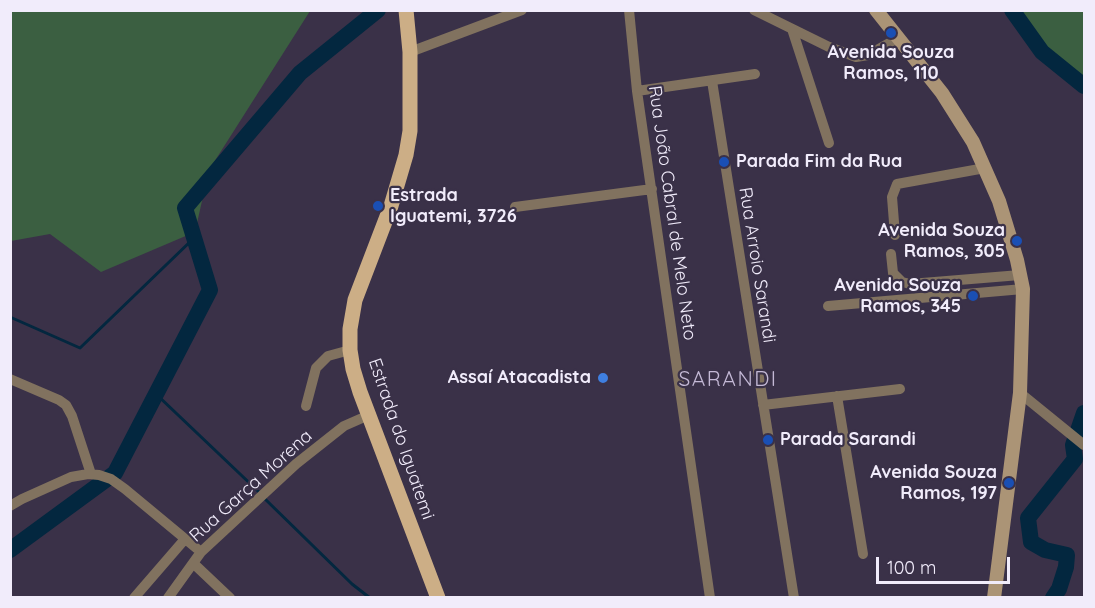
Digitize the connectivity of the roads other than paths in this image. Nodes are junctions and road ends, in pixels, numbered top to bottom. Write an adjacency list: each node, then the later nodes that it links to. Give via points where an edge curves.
1 (406, 10): 8 (main road, Estrada do Iguatemi)
2 (522, 10): 8 (street)
3 (629, 10): 11 (street, Rua João Cabral de Melo Neto)
4 (754, 10): 6 (street)
5 (876, 10): 7 (street)
6 (792, 29): 7 (street, via 856,57 868,55); 12 (street)
7 (898, 38): 13 (street, via 960,119)
8 (410, 52): 20 (main road, Estrada do Iguatemi, via 410,131 406,155 355,300)
9 (755, 74): 10 (street)
10 (712, 81): 11 (street); 25 (street, Rua Arroio Sarandi)
11 (637, 91): 14 (street, Rua João Cabral de Melo Neto)
12 (829, 143)
13 (985, 168): 16 (street, via 897,184 892,197); 18 (street, via 1011,232)
14 (652, 189): 15 (street); 39 (street, Rua João Cabral de Melo Neto)
15 (515, 207)
16 (895, 235)
17 (891, 254): 18 (street, via 893,273 910,284)
18 (1021, 282): 19 (street); 23 (street)
19 (828, 306)
20 (350, 350): 26 (street, via 328,356 316,368); 27 (main road, Estrada do Iguatemi)
21 (10, 379): 29 (street, via 66,405)
22 (900, 389): 24 (street)
23 (1020, 393): 28 (street); 41 (street)
24 (837, 396): 25 (street); 33 (street)
25 (763, 405): 40 (street, Rua Arroio Sarandi)
26 (306, 406)
27 (369, 415): 32 (street, Rua Garça Morena, via 344,426 296,464); 38 (main road, Estrada do Iguatemi)
28 (1084, 445)
29 (91, 474): 30 (street, via 71,477); 31 (street, via 111,479)
30 (10, 506)
31 (185, 539): 32 (street); 35 (street)
32 (201, 552): 34 (street, Rua Garça Morena)
33 (863, 554)
34 (193, 563): 36 (street, Rua Garça Morena); 37 (street)
35 (134, 597)
36 (168, 597)
37 (230, 597)
38 (438, 597)
39 (711, 597)
40 (794, 597)
41 (994, 597)

